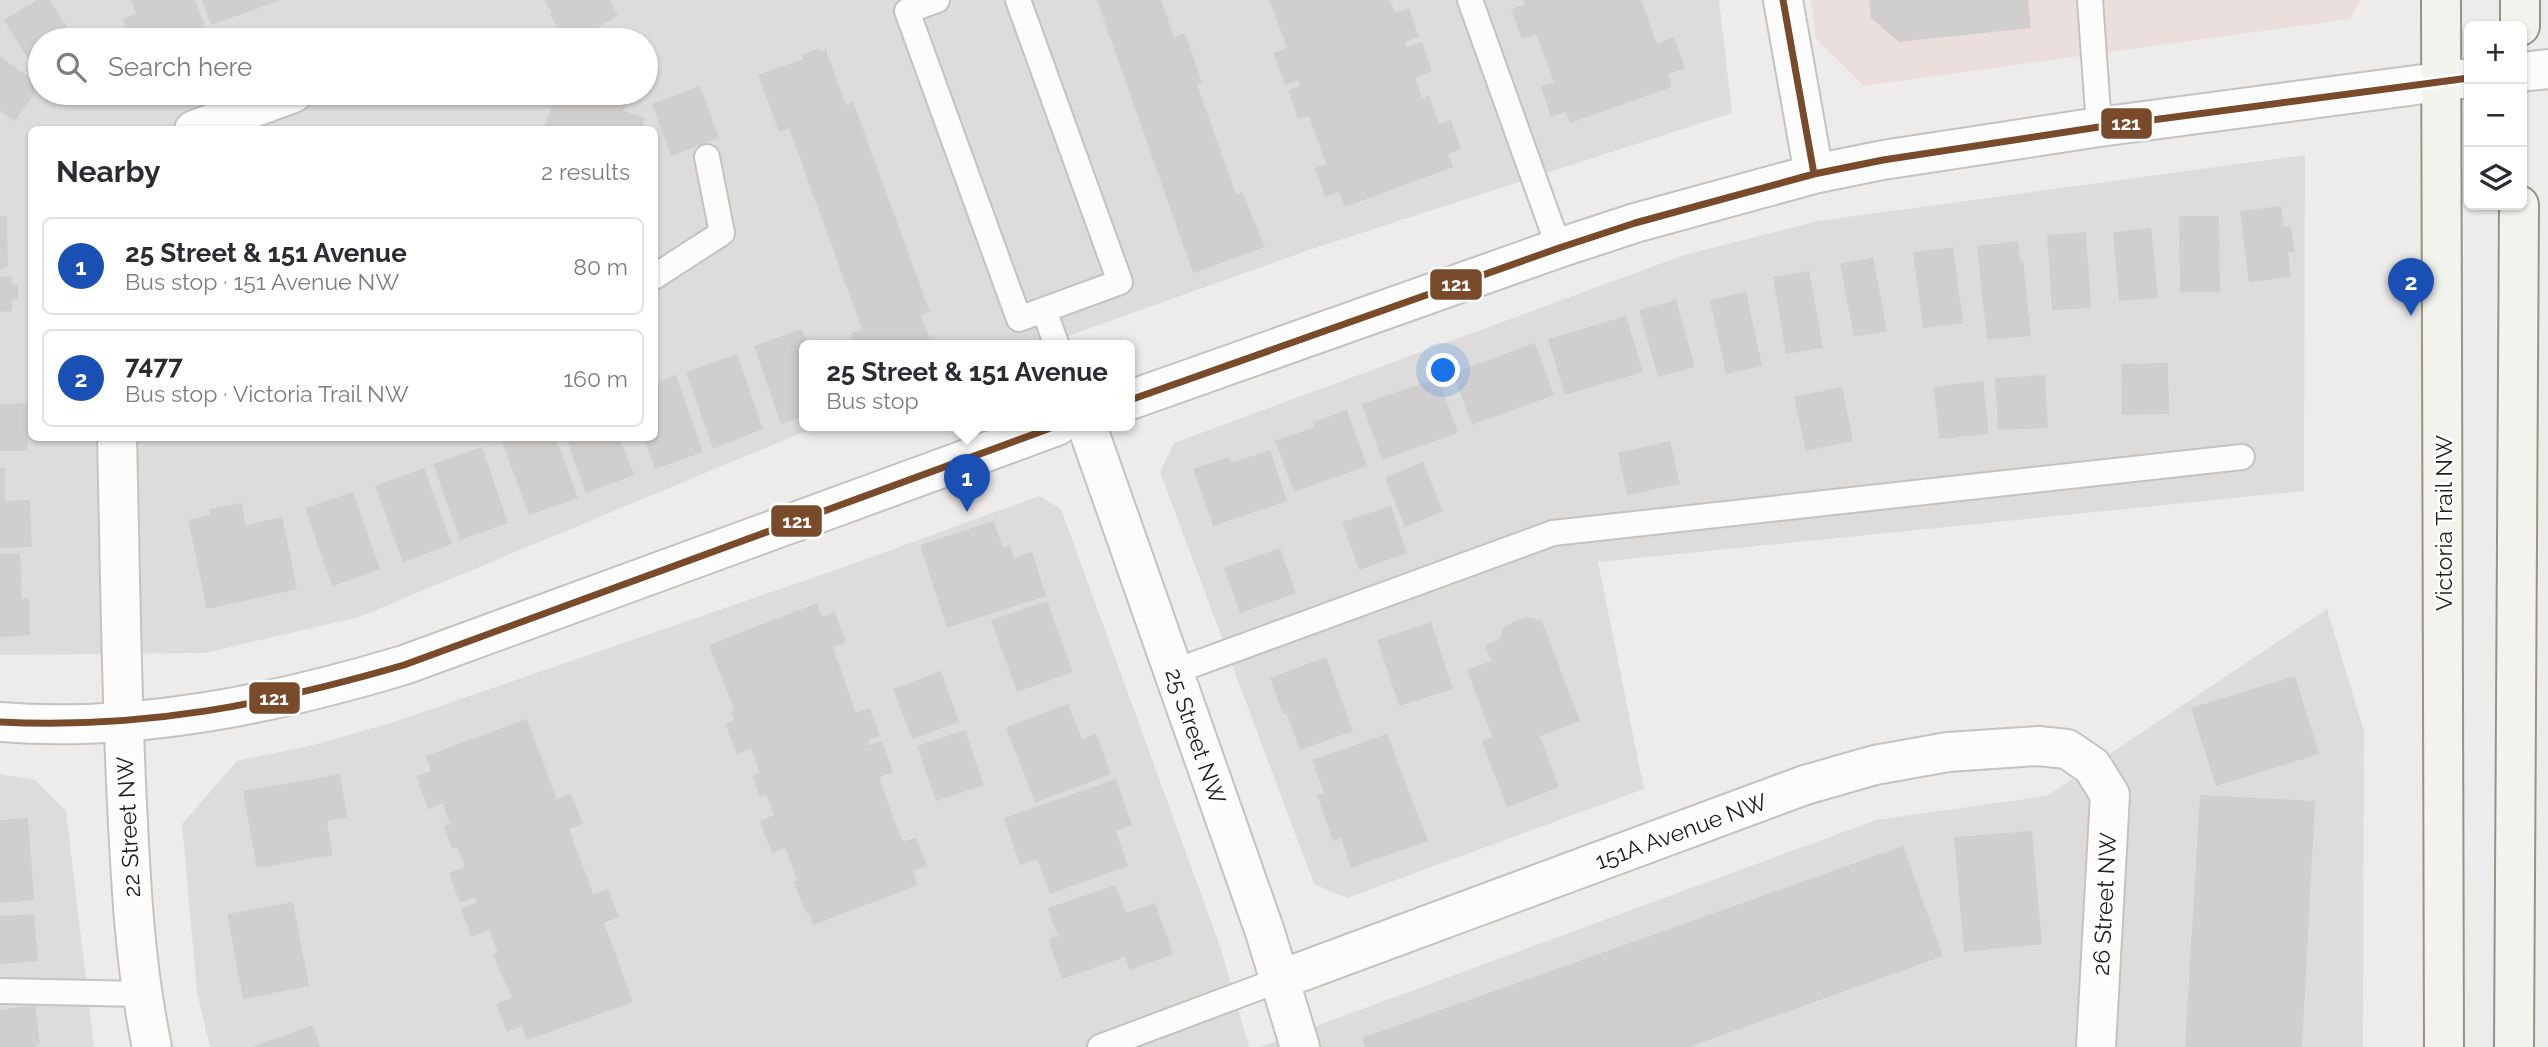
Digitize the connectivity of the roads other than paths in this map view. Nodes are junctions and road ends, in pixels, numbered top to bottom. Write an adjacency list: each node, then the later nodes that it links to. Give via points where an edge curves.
1 (937, 0): 20 (lane, via 907,11 1018,319)
2 (1018, 0): 20 (lane, via 1121,282)
3 (1470, 0): 18 (lane)
4 (1783, 0): 16 (street)
5 (2090, 0): 14 (lane)
6 (2441, 0): 11 (main road, Victoria Trail NW)
7 (2520, 0): 8 (main road)
8 (2520, 21)
9 (2548, 69): 10 (street)
10 (2527, 71)
11 (2455, 79): 14 (street); 38 (main road, Victoria Trail NW)
12 (261, 105): 13 (street)
13 (205, 126)
14 (2099, 127): 16 (street)
15 (707, 157): 19 (lane, via 722,233)
16 (1814, 174): 18 (street)
17 (2519, 210): 39 (main road)
18 (1559, 248): 22 (street)
19 (658, 274)
20 (1044, 310): 21 (lane)
21 (1055, 340)
22 (1135, 398)
23 (1043, 431): 28 (street, via 404,665 271,701)
24 (1089, 431): 27 (street, 25 Street NW)
25 (117, 441): 28 (street, 22 Street NW)
26 (2242, 457): 27 (lane, via 1553,533)
27 (1173, 672): 31 (street, 25 Street NW)
28 (123, 721): 29 (street); 33 (street, 22 Street NW)
29 (0, 722)
30 (2092, 766): 31 (street, 151A Avenue NW, via 2067,749 2038,746 1948,751 1875,765 1805,785); 37 (street, 26 Street NW, via 2110,795)
31 (1279, 981): 35 (lane); 36 (street, 25 Street NW)
32 (0, 991): 33 (lane)
33 (141, 994): 34 (street, 22 Street NW)
34 (152, 1047)
35 (1100, 1047)
36 (1300, 1047)
37 (2096, 1047)
38 (2444, 1047)
39 (2514, 1047)

